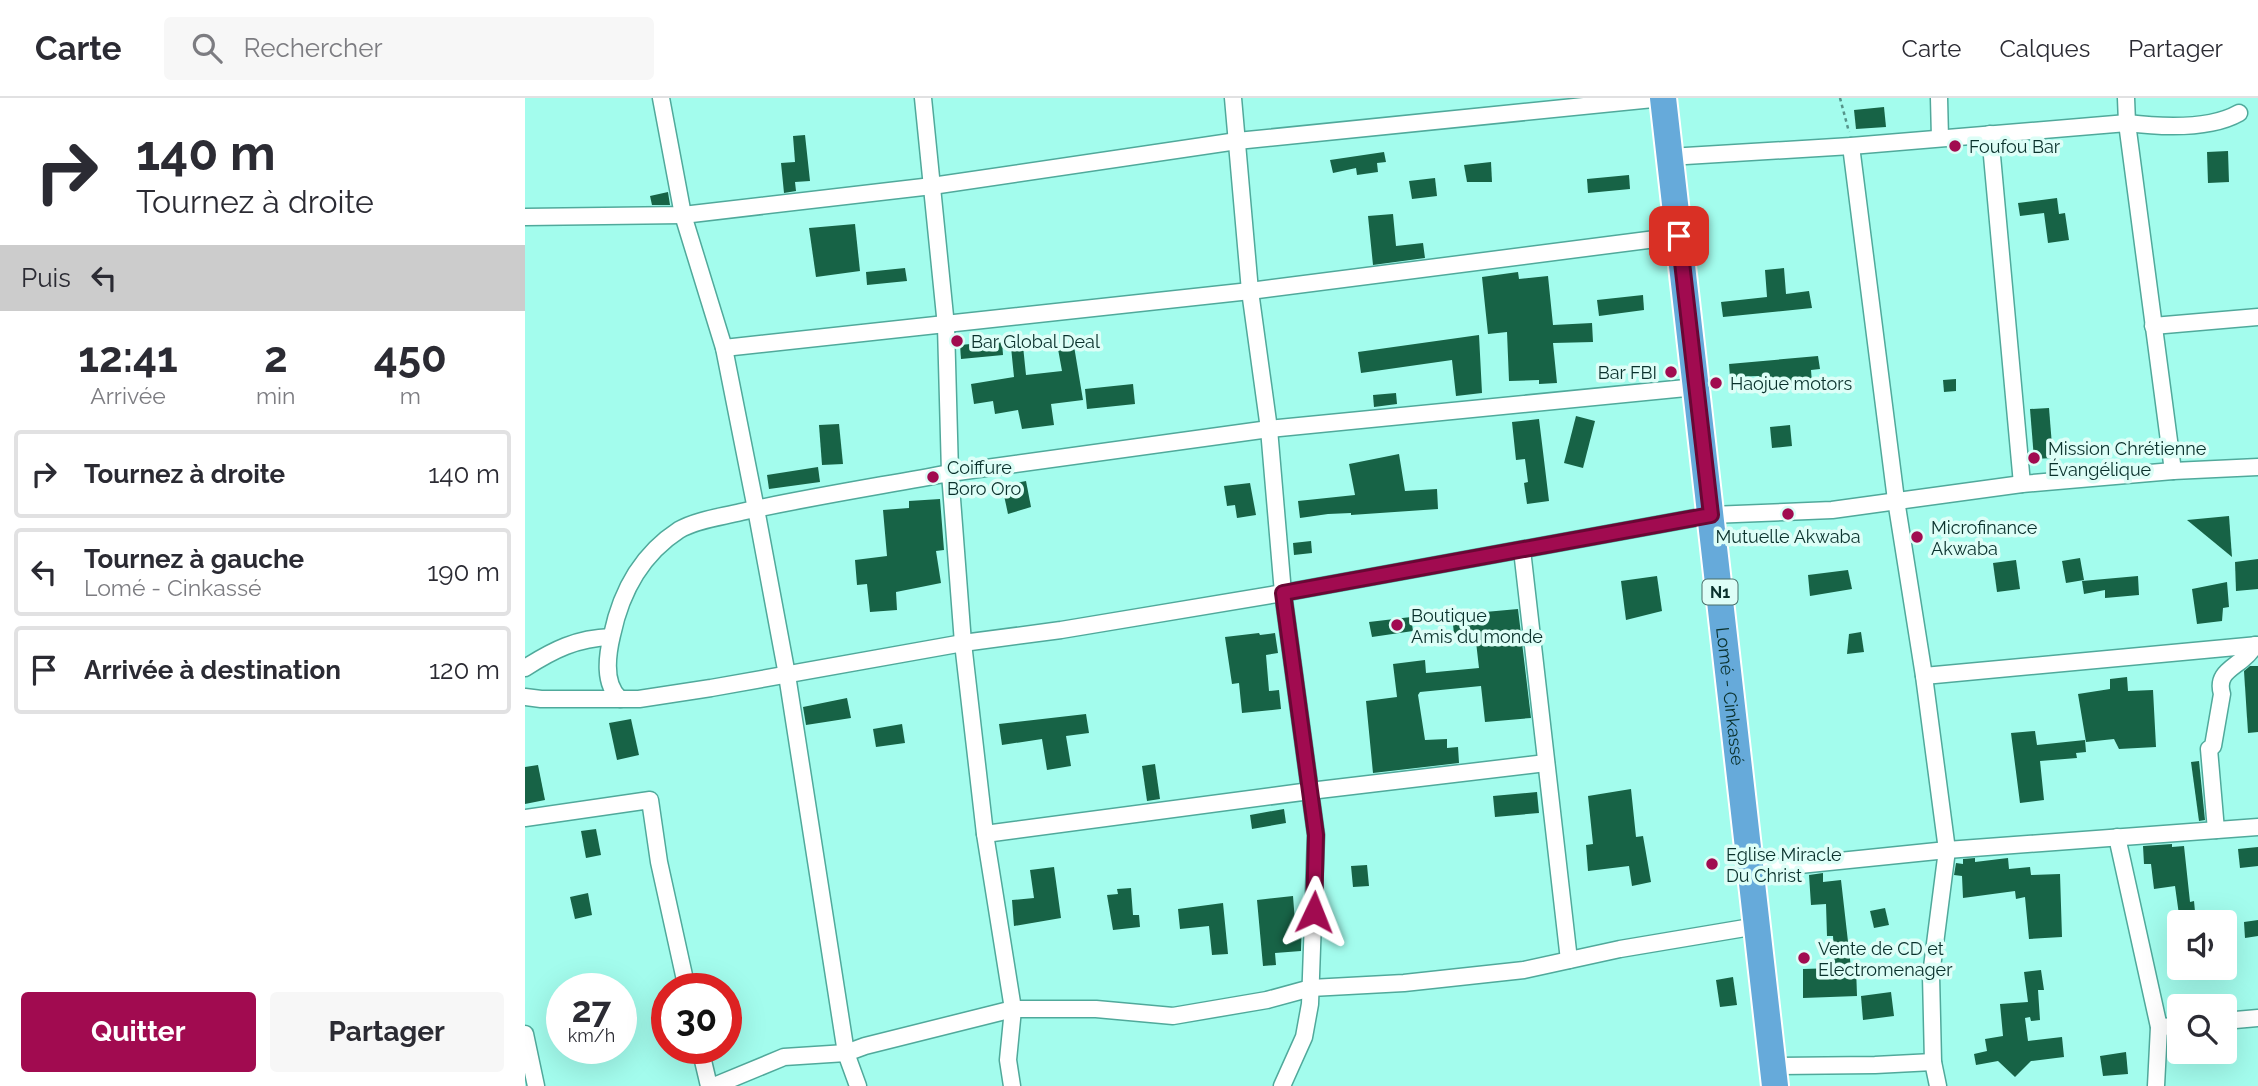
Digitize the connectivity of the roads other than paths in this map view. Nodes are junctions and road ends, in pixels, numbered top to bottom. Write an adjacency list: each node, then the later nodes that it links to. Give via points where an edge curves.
1 (661, 98): 15 (street)
2 (923, 98): 14 (street)
3 (1233, 98): 11 (street)
4 (1663, 98): 11 (street); 13 (highway, Lomé - Cinkassé / N1)
5 (1939, 98): 10 (street)
6 (2126, 98): 8 (street)
7 (2239, 113): 8 (street, via 2229,119 2188,125)
8 (2127, 123): 9 (street); 21 (street)
9 (1990, 134): 10 (street); 28 (street)
10 (1940, 138): 12 (street)
11 (1237, 141): 14 (street); 18 (street)
12 (1851, 146): 13 (street); 29 (street)
13 (1669, 157): 17 (highway, Lomé - Cinkassé / N1)
14 (932, 186): 15 (street); 20 (street)
15 (683, 215): 16 (street); 22 (street)
16 (525, 217)
17 (1679, 236): 18 (street); 23 (highway, Lomé - Cinkassé / N1)
18 (1250, 291): 20 (street); 24 (street)
19 (2258, 317): 21 (street)
20 (946, 326): 22 (street); 27 (street)
21 (2153, 326): 26 (street)
22 (724, 348): 30 (street)
23 (1696, 387): 24 (street); 31 (highway, Lomé - Cinkassé / N1)
24 (1269, 429): 27 (street); 33 (street)
25 (2258, 467): 26 (street)
26 (2173, 471): 28 (street)
27 (950, 473): 30 (street); 35 (street)
28 (2022, 484): 29 (street)
29 (1896, 500): 31 (street, via 1832,510); 39 (street)
30 (756, 509): 34 (street, via 681,529 646,557 624,598); 38 (street)
31 (1711, 515): 32 (street); 50 (highway, Lomé - Cinkassé / N1)
32 (1522, 550): 33 (street); 42 (street)
33 (1283, 593): 35 (street); 43 (street)
34 (611, 637): 37 (street, via 549,652); 41 (street, via 607,675 612,692)
35 (963, 643): 38 (street); 47 (street)
36 (2257, 645): 39 (street); 46 (street, via 2223,677 2209,749)
37 (525, 668)
38 (787, 675): 41 (street); 61 (street)
39 (1924, 676): 49 (street)
40 (525, 696): 41 (street)
41 (620, 699)
42 (1546, 763): 43 (street); 52 (street)
43 (1310, 791): 47 (street); 54 (street, via 1316,835)
44 (525, 818): 53 (street, via 650,800)
45 (2258, 827): 46 (street)
46 (2216, 830): 48 (street)
47 (985, 834): 55 (street)
48 (2117, 838): 49 (street); 58 (street)
49 (1947, 850): 50 (street); 62 (street, via 1931,975)
50 (1751, 870): 51 (highway, Lomé - Cinkassé / N1)
51 (1757, 926): 52 (street); 64 (highway, Lomé - Cinkassé / N1)
52 (1569, 960): 54 (street, via 1524,970)
53 (683, 973)
54 (1311, 988): 55 (street, via 1173,1016 1096,1009); 69 (street, via 1304,1037)
55 (1013, 1009): 61 (street); 68 (street, via 1008,1060)
56 (2258, 1018): 57 (street)
57 (2237, 1020)
58 (2159, 1027): 59 (street); 71 (street)
59 (2167, 1027)
60 (525, 1034): 65 (street)
61 (846, 1053): 66 (street, via 784,1057); 67 (street)
62 (1933, 1062): 64 (street); 70 (street)
63 (705, 1064): 66 (street)
64 (1774, 1076)
65 (536, 1086)
66 (711, 1086)
67 (858, 1086)
68 (1012, 1086)
69 (1282, 1086)
70 (1938, 1086)
71 (2156, 1086)

